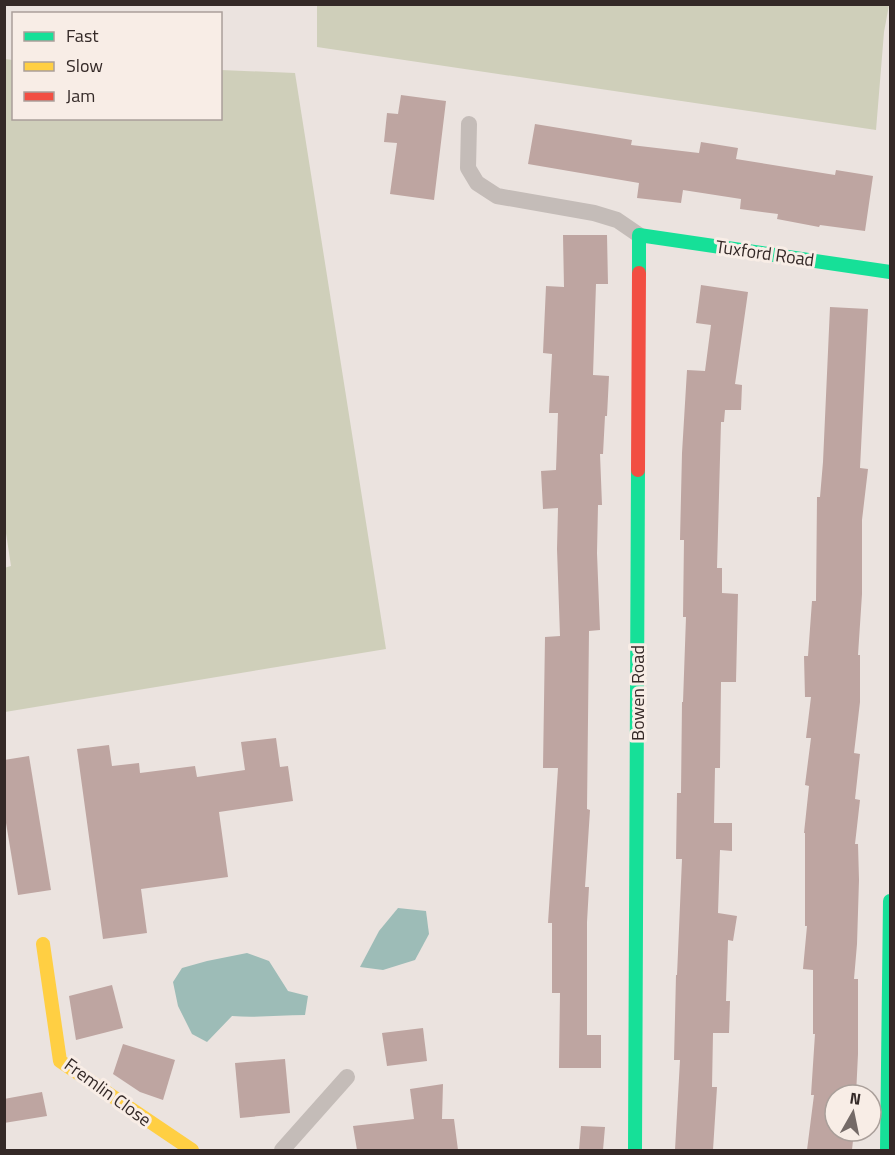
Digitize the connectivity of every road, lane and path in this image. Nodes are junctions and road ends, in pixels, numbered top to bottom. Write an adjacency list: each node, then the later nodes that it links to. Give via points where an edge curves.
1 (469, 124): 2 (lane, via 468,168 477,183 497,196 617,220)
2 (639, 235): 3 (street, Tuxford Road); 9 (street, Bowen Road)
3 (891, 272)
4 (891, 901): 10 (street)
5 (43, 944): 7 (street, Fremlin Close, via 60,1061)
6 (347, 1077): 8 (lane)
7 (192, 1150)
8 (282, 1150)
9 (635, 1150)
10 (887, 1150)

